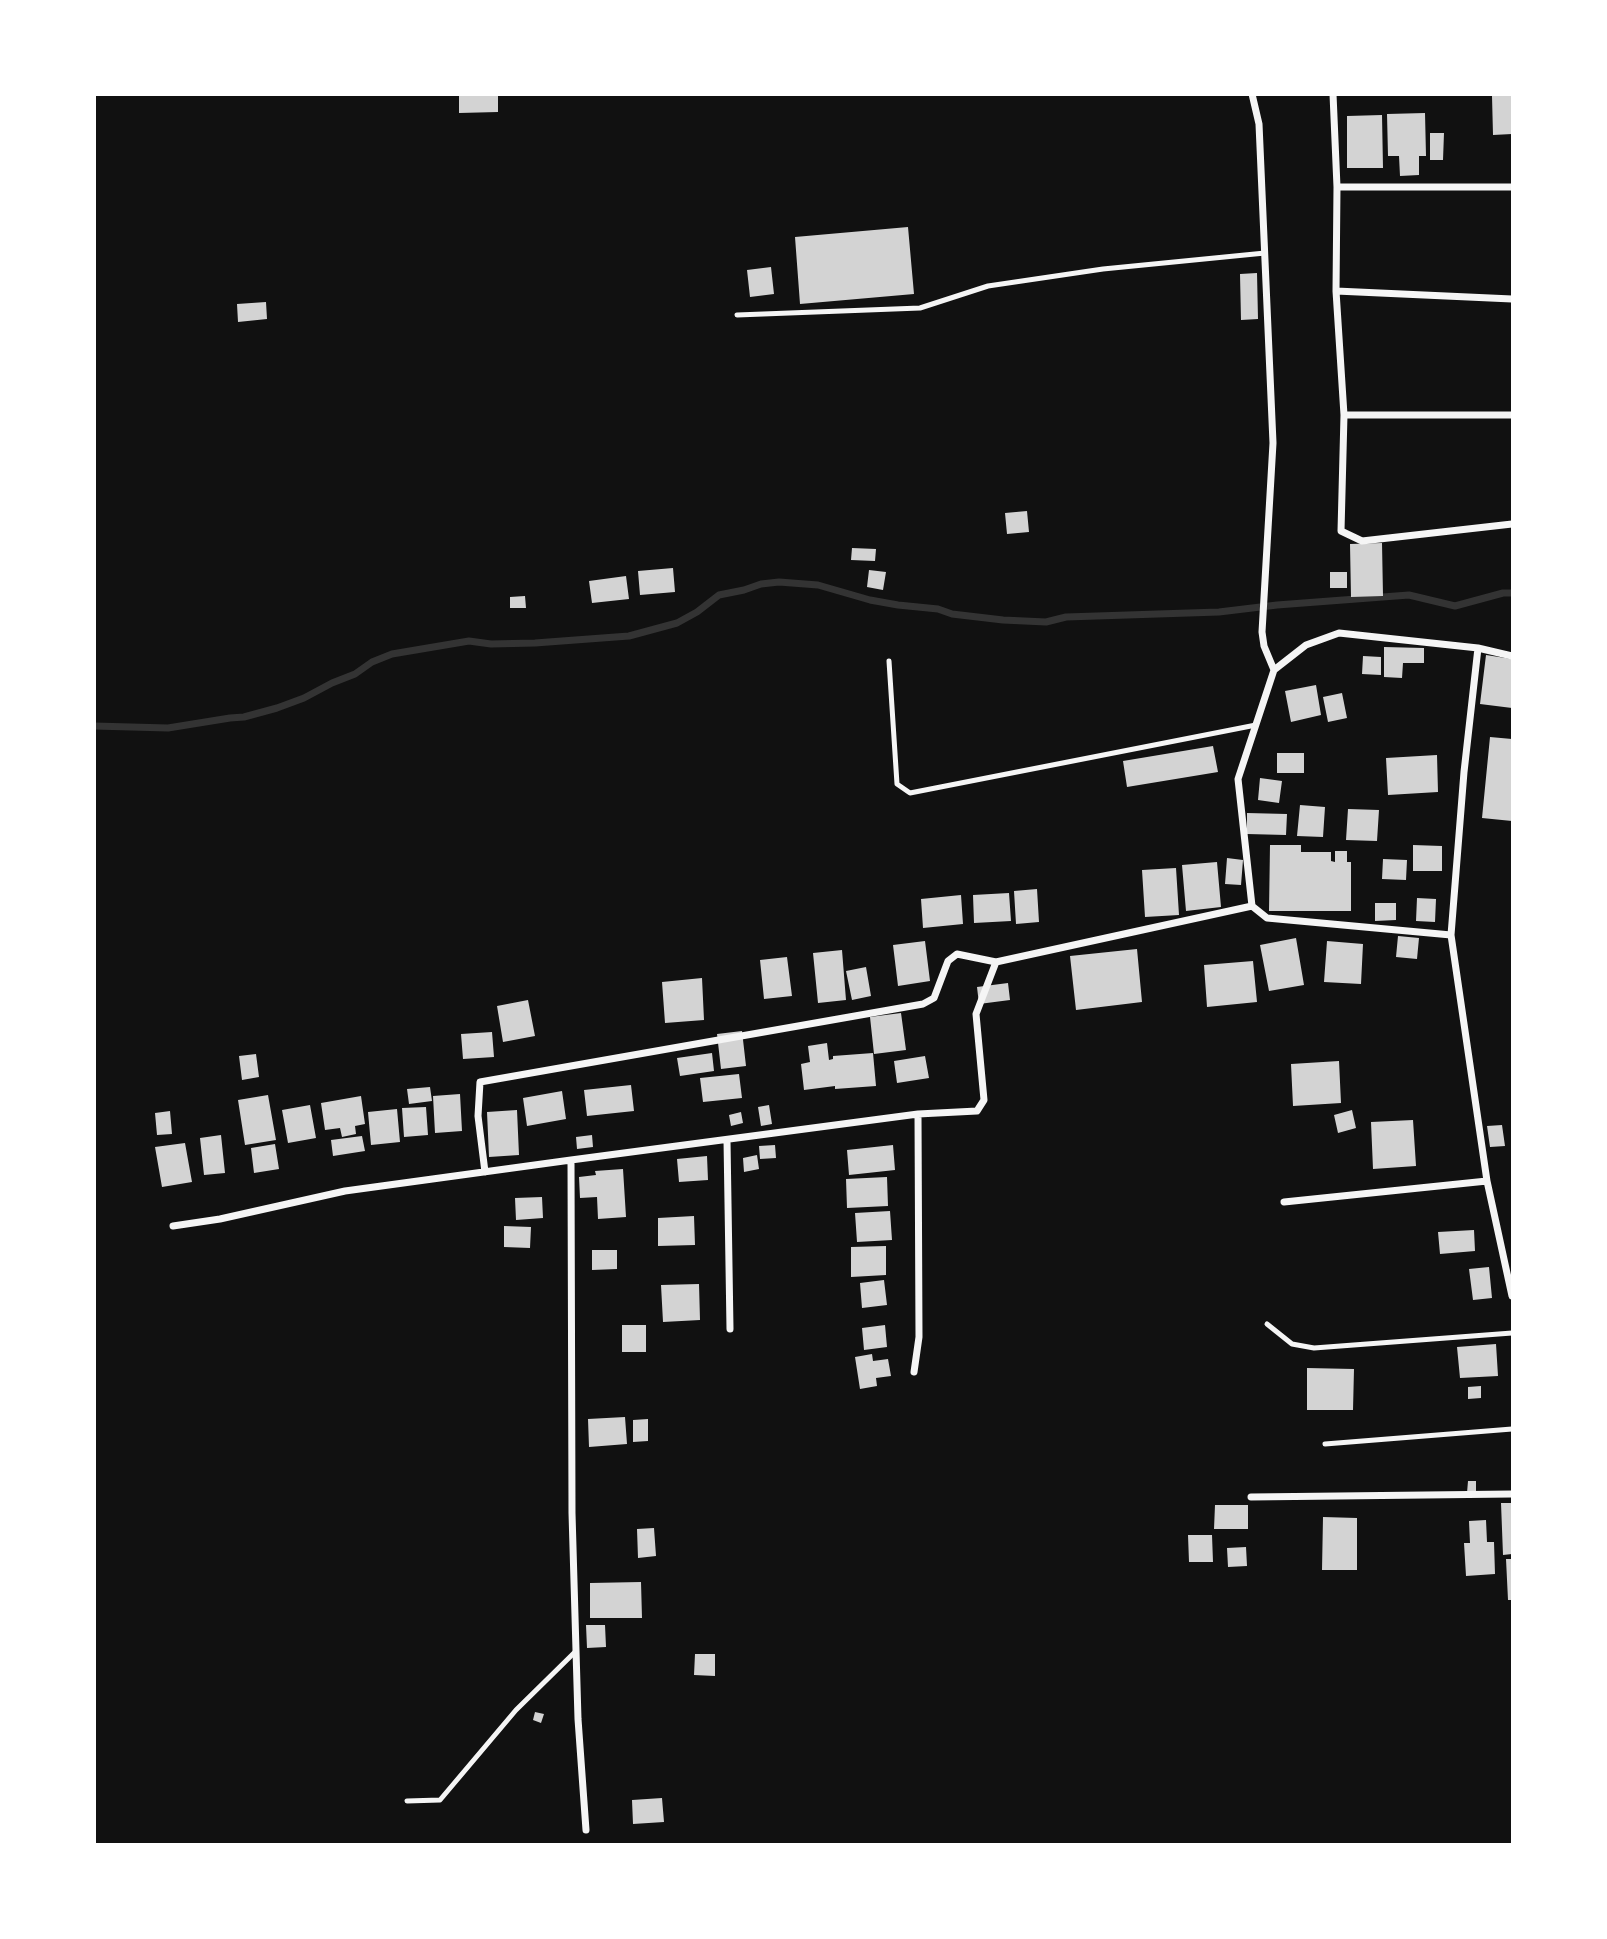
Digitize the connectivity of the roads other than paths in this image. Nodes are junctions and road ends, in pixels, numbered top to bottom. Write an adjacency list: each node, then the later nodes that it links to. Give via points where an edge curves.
1 (1252, 94): 5 (street, via 1259,124)
2 (1333, 94): 3 (street)
3 (1337, 187): 4 (street); 6 (street)
4 (1513, 187)
5 (1265, 253): 8 (lane, via 988,286 920,308); 15 (street, via 1273,443 1262,632)
6 (1336, 291): 7 (street); 9 (street)
7 (1513, 299)
8 (737, 315)
9 (1344, 415): 10 (street); 11 (street, via 1341,531 1362,541)
10 (1513, 415)
11 (1513, 524)
12 (1478, 649): 13 (street); 15 (street, via 1339,633 1306,645); 18 (street)
13 (1513, 656)
14 (889, 660): 16 (lane, via 897,784 910,793)
15 (1274, 670): 16 (street)
16 (1256, 724): 17 (street, via 1238,779)
17 (1252, 906): 18 (street, via 1267,918); 19 (street)
18 (1451, 935): 24 (street)
19 (996, 962): 20 (street, via 976,1014 984,1100 977,1111); 23 (street, via 957,954 948,961 934,998 923,1004 480,1082 478,1116)
20 (918, 1114): 21 (street); 31 (street, via 919,1337)
21 (727, 1140): 22 (street); 29 (street)
22 (571, 1160): 23 (street); 36 (street)
23 (485, 1172): 26 (street, via 345,1191)
24 (1487, 1181): 25 (street); 27 (street)
25 (1284, 1202)
26 (173, 1226)
27 (1513, 1296)
28 (1267, 1324): 30 (lane, via 1292,1344 1314,1348)
29 (730, 1329)
30 (1513, 1333)
31 (914, 1372)
32 (1513, 1429): 33 (lane)
33 (1325, 1444)
34 (1513, 1494): 35 (street)
35 (1251, 1497)
36 (576, 1651): 37 (lane, via 516,1710 440,1800); 38 (street)
37 (407, 1801)
38 (586, 1830)

